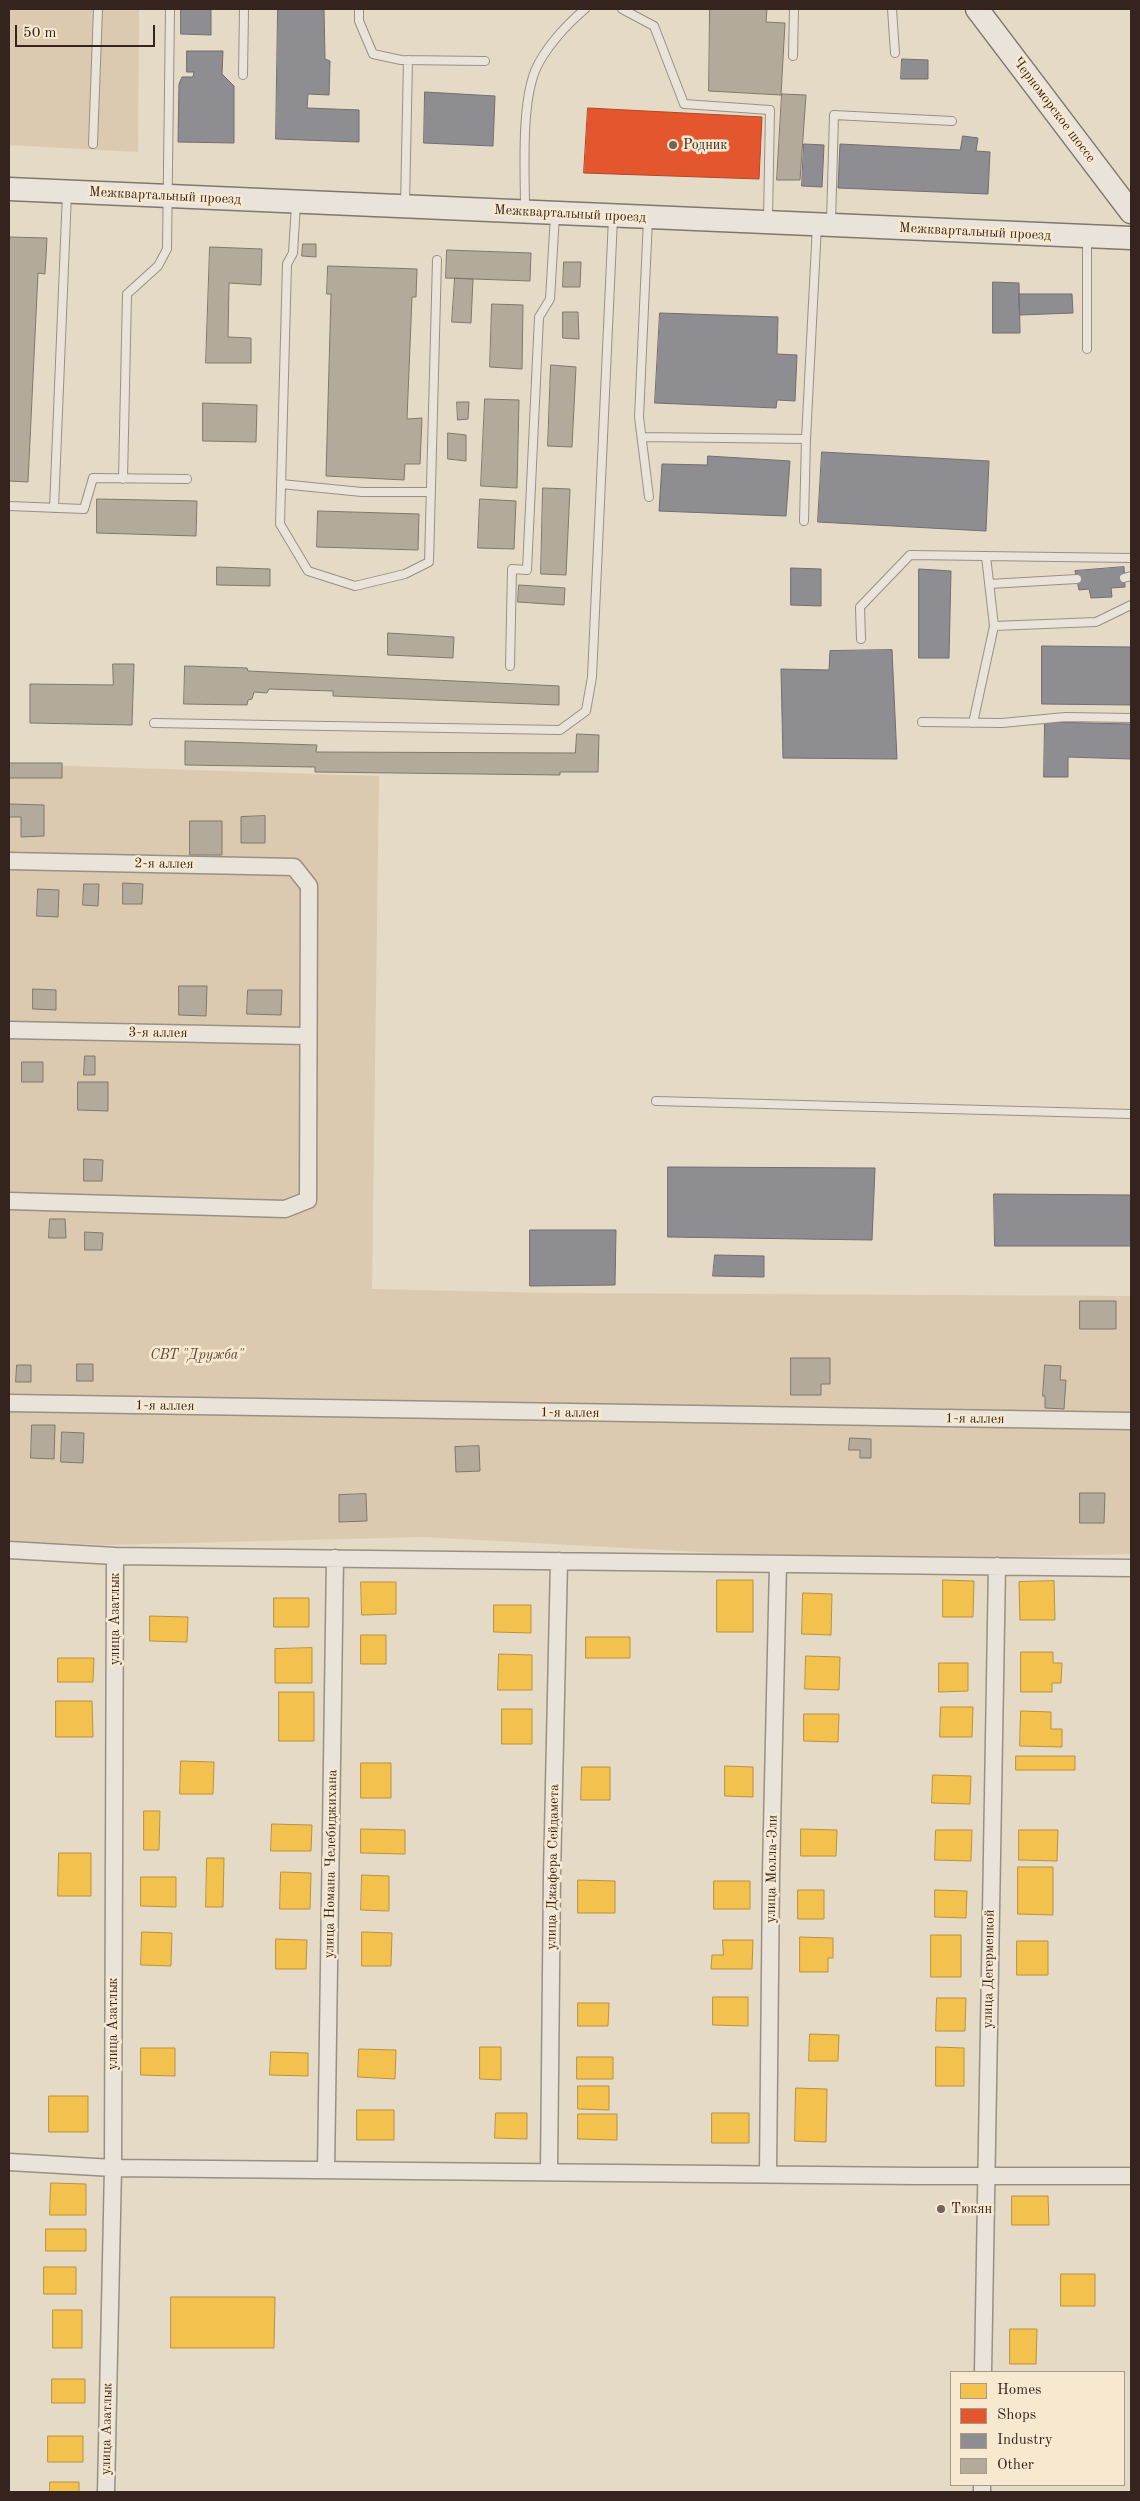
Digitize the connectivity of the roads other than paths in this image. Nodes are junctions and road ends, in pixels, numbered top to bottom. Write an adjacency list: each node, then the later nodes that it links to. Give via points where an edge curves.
1 (98, 9): 16 (lane)
2 (170, 9): 19 (lane)
3 (244, 9): 14 (lane)
4 (360, 9): 12 (lane, via 359,21 373,54)
5 (586, 9): 23 (lane, via 564,27 535,71 526,117)
6 (622, 9): 27 (lane, via 654,26 684,104 770,110)
7 (794, 9): 11 (lane)
8 (892, 9): 10 (lane)
9 (977, 9): 21 (main road, Черноморское шоссе)
10 (895, 53)
11 (793, 56)
12 (408, 60): 13 (lane); 22 (lane)
13 (485, 61)
14 (243, 76)
15 (952, 121): 28 (lane, via 834,115)
16 (94, 144)
17 (9, 189): 18 (main road, Межквартальный проезд)
18 (67, 191): 19 (main road, Межквартальный проезд); 41 (lane)
19 (168, 196): 20 (main road, Межквартальный проезд); 35 (lane, via 167,249 158,266 127,294)
20 (296, 202): 22 (main road, Межквартальный проезд); 37 (lane, via 293,253 287,264)
21 (1127, 202)
22 (405, 206): 23 (main road, Межквартальный проезд)
23 (524, 212): 24 (main road, Межквартальный проезд)
24 (555, 213): 25 (main road, Межквартальный проезд); 50 (lane, via 550,299 539,317 527,570 512,570)
25 (613, 216): 26 (main road, Межквартальный проезд); 53 (lane, via 592,677 586,711 560,730)
26 (648, 217): 27 (main road, Межквартальный проезд); 33 (lane, via 639,417)
27 (768, 223): 28 (main road, Межквартальный проезд)
28 (824, 225): 29 (main road, Межквартальный проезд); 34 (lane)
29 (1087, 237): 30 (main road, Межквартальный проезд); 32 (lane)
30 (1131, 238)
31 (437, 260): 38 (lane)
32 (1087, 349)
33 (642, 436): 34 (lane); 39 (lane)
34 (806, 439): 42 (lane)
35 (123, 479): 36 (lane); 41 (lane, via 93,478 84,509)
36 (187, 480)
37 (281, 484): 38 (lane, via 362,492); 38 (lane, via 280,524 308,570 355,586 405,574 429,562)
38 (430, 492)
39 (649, 497)
40 (9, 506): 41 (lane)
41 (54, 508)
42 (804, 520)
43 (986, 556): 44 (lane); 46 (lane); 49 (lane, via 910,555 860,607)
44 (1131, 558)
45 (1077, 579): 46 (lane)
46 (989, 584): 48 (lane)
47 (1131, 605): 48 (lane, via 1096,622)
48 (994, 626): 54 (lane)
49 (861, 639)
50 (510, 666)
51 (1131, 718): 54 (lane, via 1065,717)
52 (922, 722): 54 (lane)
53 (154, 723)
54 (973, 723)
55 (9, 861): 57 (street, 2-я аллея, via 294,867 309,886)
56 (9, 1030): 57 (street, 3-я аллея)
57 (307, 1036): 60 (street, via 308,1200 285,1209)
58 (656, 1101): 59 (lane)
59 (1131, 1114)
60 (9, 1202)
61 (9, 1403): 62 (street, 1-я аллея)
62 (1131, 1421)
63 (9, 1550): 64 (street)
64 (115, 1556): 65 (street); 71 (street, улица Азатлык)
65 (335, 1558): 66 (street); 72 (street, улица Номана Челебиджихана)
66 (559, 1561): 67 (street); 73 (street, улица Джафера Сейдамета, via 552,1865)
67 (778, 1564): 68 (street); 74 (street, улица Молла-Эли)
68 (997, 1566): 69 (street); 75 (street, улица Дегерменкой)
69 (1131, 1568)
70 (9, 2162): 71 (street)
71 (113, 2168): 72 (street); 78 (street, улица Азатлык)
72 (326, 2170): 73 (street)
73 (550, 2172): 74 (street)
74 (768, 2174): 75 (street)
75 (985, 2176): 76 (street); 77 (street, улица Дегерменкой)
76 (1131, 2176)
77 (983, 2371)
78 (106, 2492)

